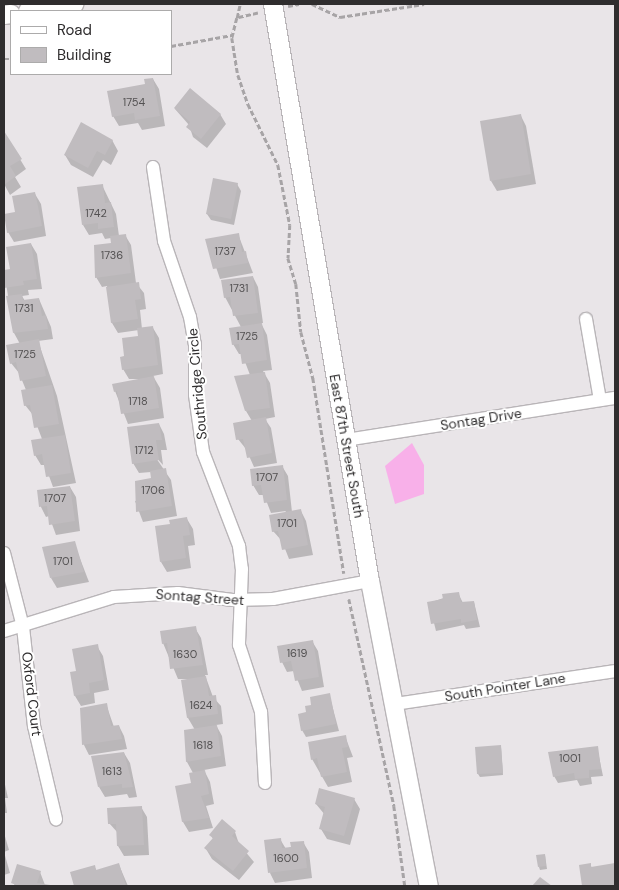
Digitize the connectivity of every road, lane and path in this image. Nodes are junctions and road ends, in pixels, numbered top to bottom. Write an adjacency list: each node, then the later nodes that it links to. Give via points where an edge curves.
1 (74, 4): 8 (street)
2 (240, 4): 10 (path)
3 (273, 4): 17 (street, East 87th Street South)
4 (299, 4): 7 (path)
5 (312, 4): 6 (path, via 340,17)
6 (424, 4)
7 (290, 6)
8 (35, 10)
9 (249, 15): 10 (path)
10 (237, 18): 11 (path)
11 (232, 35): 12 (path); 20 (path, via 238,75 248,104 278,165 290,225 288,258 296,284 301,332 313,378)
12 (172, 46)
13 (153, 167): 21 (street, Southridge Circle, via 164,241 190,317 195,344 196,410 203,452 239,546)
14 (586, 319): 16 (street)
15 (615, 398): 16 (street, Sontag Drive)
16 (600, 400): 17 (street, Sontag Drive)
17 (346, 440): 19 (street, East 87th Street South)
18 (4, 553): 22 (street, Oxford Court)
19 (370, 581): 20 (street, Sontag Street); 25 (street, East 87th Street South)
20 (347, 585): 21 (street, Sontag Street, via 273,599); 28 (path, via 394,806)
21 (242, 600): 22 (street, Sontag Street, via 178,593 114,597); 26 (street, Southridge Circle, via 239,646 261,712)
22 (23, 627): 23 (street, Sontag Street); 27 (street, Oxford Court, via 34,726)
23 (4, 631)
24 (615, 671): 25 (street, South Pointer Lane)
25 (395, 704): 29 (street, East 87th Street South)
26 (265, 784)
27 (56, 819)
28 (406, 886)
29 (429, 886)

